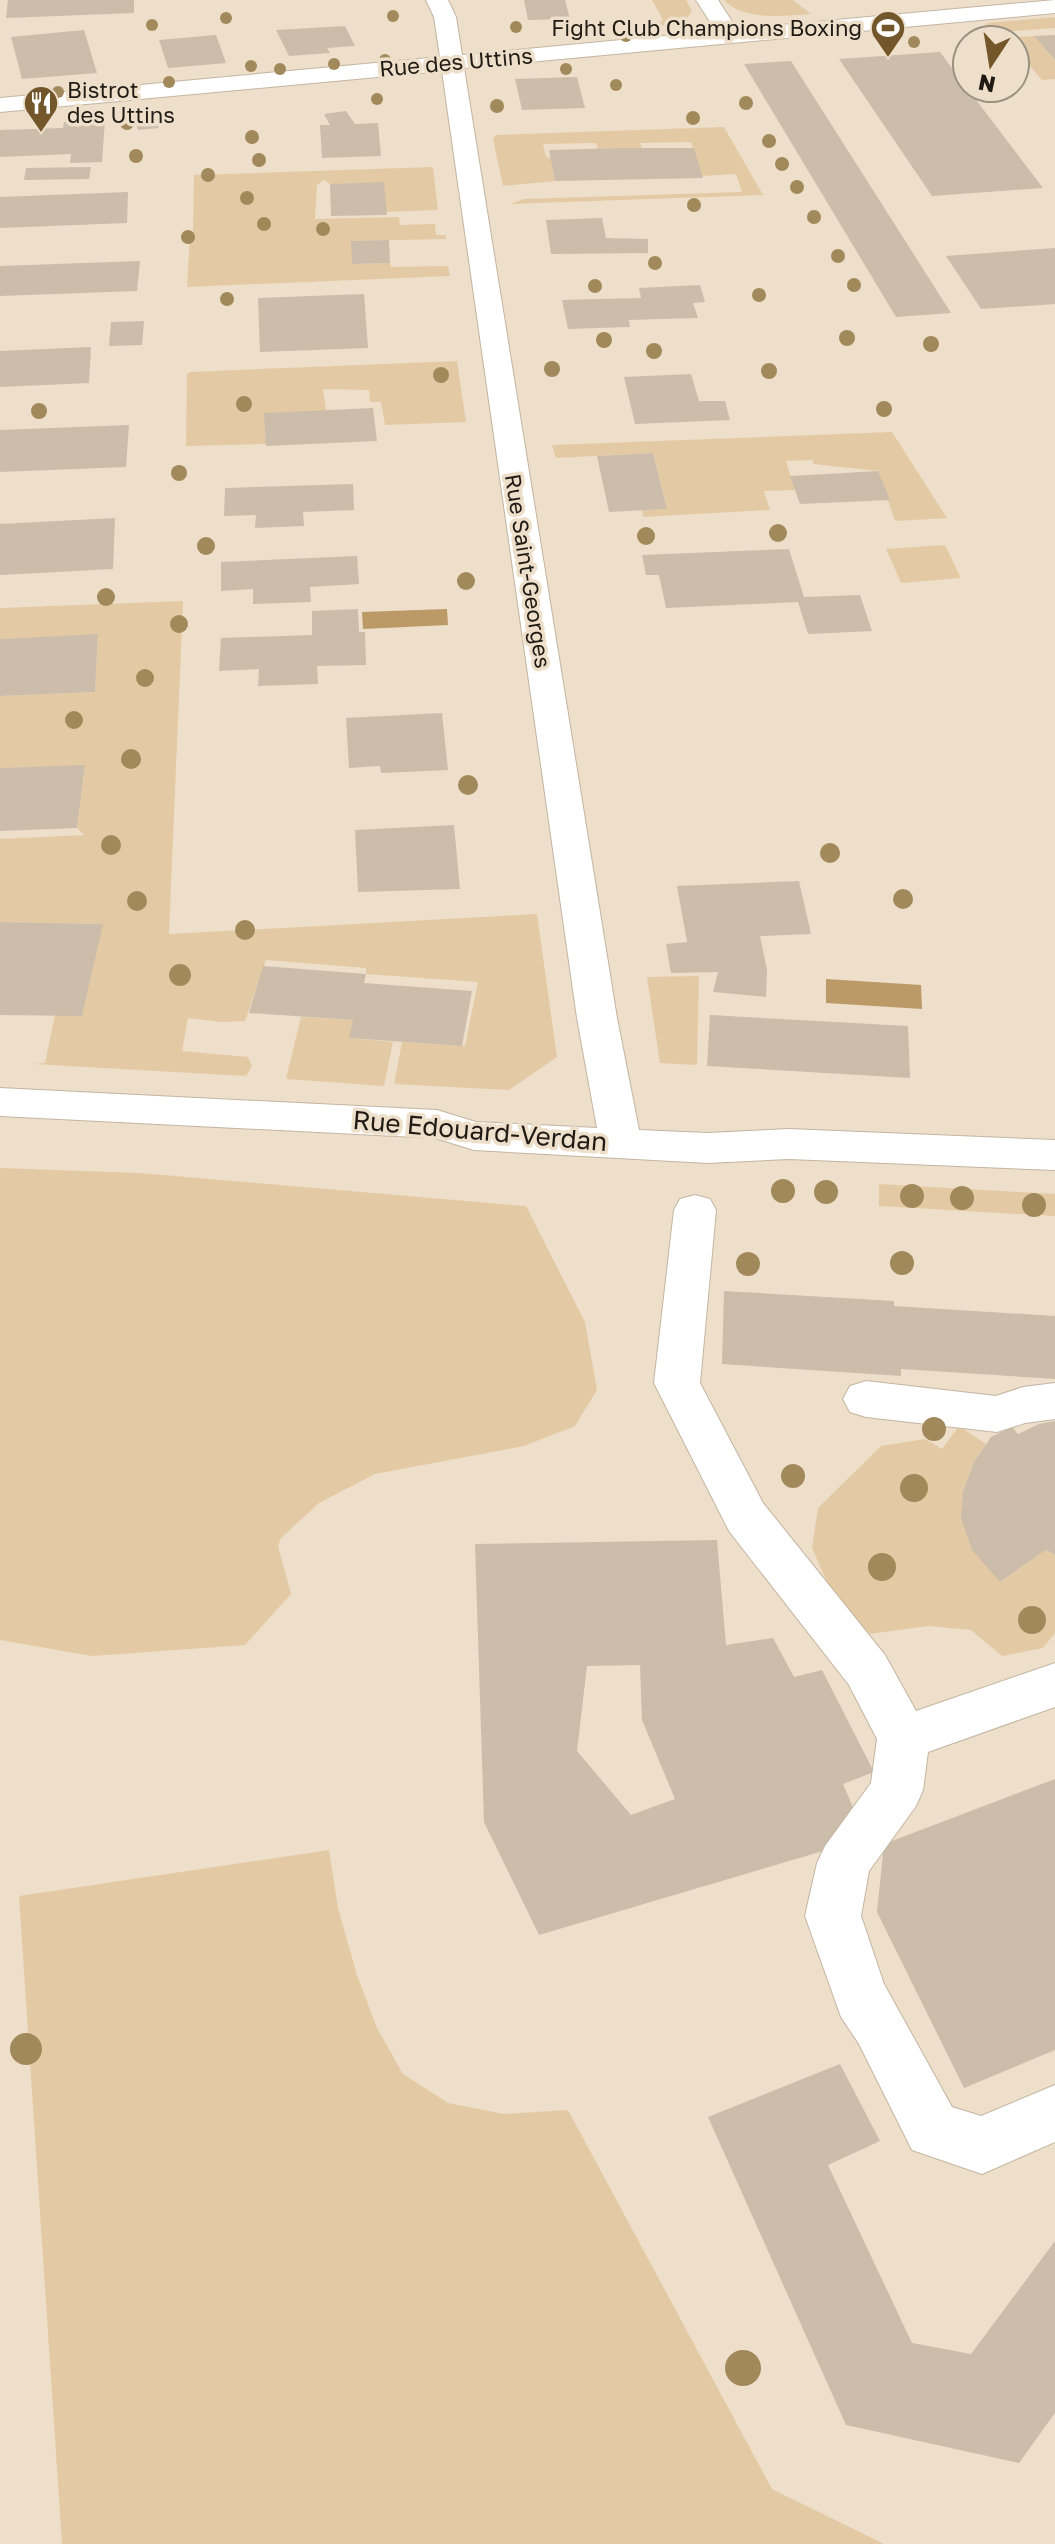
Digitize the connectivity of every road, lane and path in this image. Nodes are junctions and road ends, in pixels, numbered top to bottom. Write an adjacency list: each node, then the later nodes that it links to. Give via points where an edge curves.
1 (437, 0): 5 (street, Rue Saint-Georges)
2 (707, 0): 4 (street)
3 (1055, 6): 4 (street, Rue des Uttins, via 828,21)
4 (731, 37): 5 (street, Rue des Uttins)
5 (452, 62): 6 (street, Rue des Uttins); 8 (street, Rue Saint-Georges, via 597,1018)
6 (0, 105)
7 (0, 1102): 8 (street, Rue Edouard-Verdan, via 437,1124 474,1136)
8 (621, 1143): 9 (street, Rue Edouard-Verdan)
9 (1055, 1155)
10 (695, 1210): 14 (street, via 677,1383 746,1517 867,1670)
11 (866, 1399): 12 (street, via 997,1414)
12 (1055, 1401)
13 (1055, 1685): 14 (street)
14 (903, 1738): 15 (street, via 897,1790 844,1863 833,1916 861,1998 933,2130 982,2145)
15 (1055, 2113)

